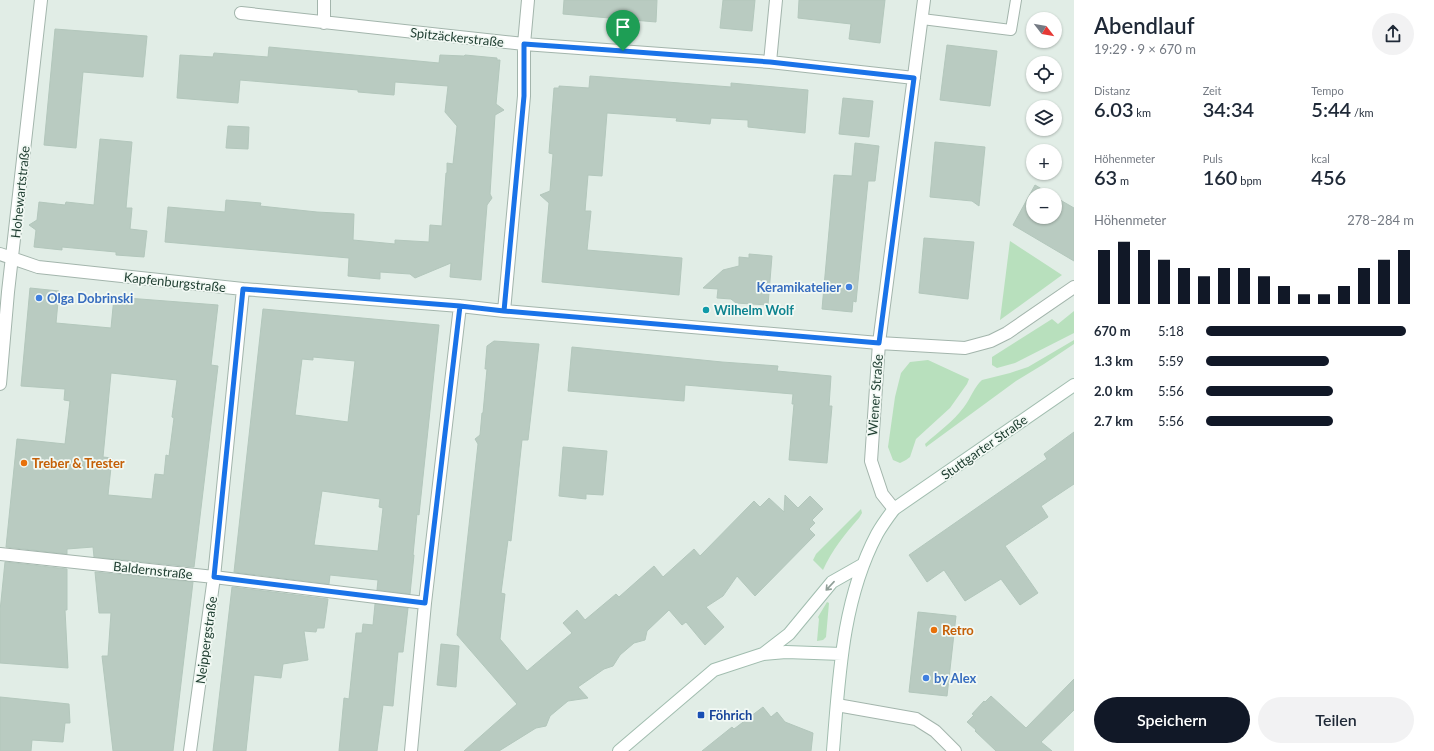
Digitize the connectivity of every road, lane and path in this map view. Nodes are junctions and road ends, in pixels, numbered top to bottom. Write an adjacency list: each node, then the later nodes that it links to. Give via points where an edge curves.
1 (41, 0): 14 (street, Hohewartstraße)
2 (324, 0): 9 (street)
3 (528, 0): 10 (street)
4 (776, 0): 11 (street)
5 (924, 0): 8 (street, Wiener Straße)
6 (1016, 0): 8 (lane, via 1011,30)
7 (241, 13): 9 (street, Spitzäckerstraße)
8 (922, 19): 12 (street, Wiener Straße)
9 (324, 23): 10 (street, Spitzäckerstraße)
10 (524, 44): 11 (street, Spitzäckerstraße); 18 (street, via 524,96)
11 (770, 62): 12 (street, Spitzäckerstraße)
12 (914, 78): 19 (street, Wiener Straße)
13 (0, 254): 14 (street, Kapfenburgstraße)
14 (13, 258): 16 (street, Kapfenburgstraße, via 38,266); 20 (street, Hohewartstraße)
15 (1074, 287): 19 (street, Kapfenburgstraße, via 1014,329 991,341 965,348)
16 (243, 289): 17 (street, Kapfenburgstraße); 25 (street, Neippergstraße)
17 (460, 306): 18 (street, Kapfenburgstraße); 26 (street)
18 (504, 311): 19 (street, Kapfenburgstraße)
19 (879, 343): 22 (street, Wiener Straße, via 871,461 882,494)
20 (0, 384)
21 (1074, 385): 22 (street, Stuttgarter Straße)
22 (894, 509): 24 (street)
23 (0, 554): 25 (street, Baldernstraße)
24 (862, 565): 27 (street, one-way to 27, via 832,582 789,634); 28 (street, via 849,608)
25 (214, 577): 26 (street, Baldernstraße); 30 (street, Neippergstraße)
26 (425, 603): 31 (street)
27 (763, 654): 28 (street); 32 (street, via 714,670)
28 (842, 654): 29 (street)
29 (837, 705): 33 (street); 34 (street, via 916,719)
30 (190, 751)
31 (411, 751)
32 (619, 751)
33 (833, 751)
34 (956, 751)

